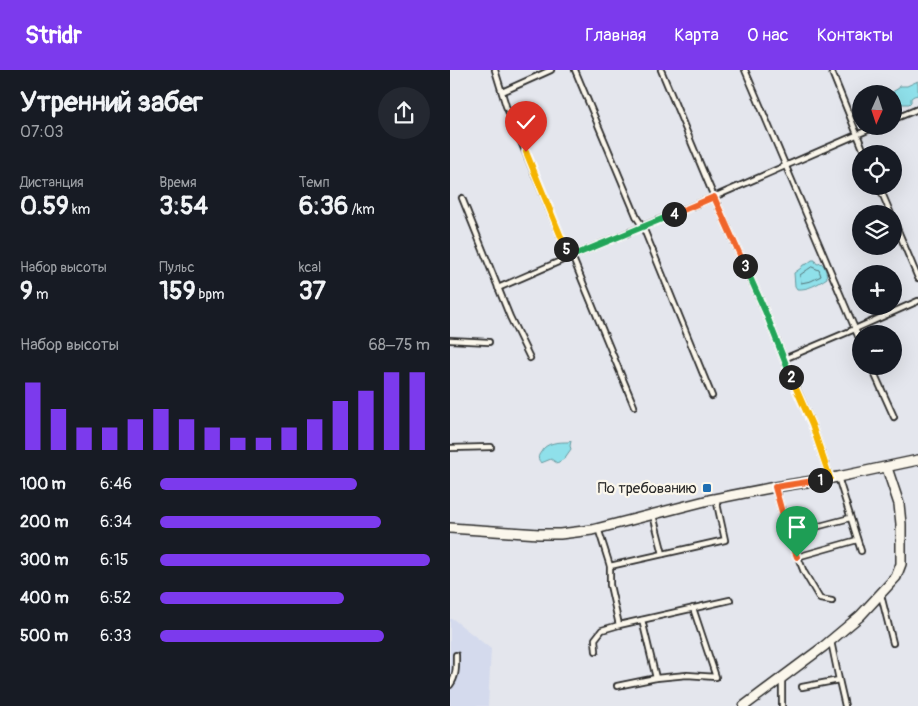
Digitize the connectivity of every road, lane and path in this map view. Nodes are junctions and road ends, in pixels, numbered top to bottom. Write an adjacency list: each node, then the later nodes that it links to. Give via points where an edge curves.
1 (495, 70): 7 (lane)
2 (551, 70): 7 (lane)
3 (575, 70): 16 (lane)
4 (661, 70): 14 (lane)
5 (745, 70): 13 (lane)
6 (831, 70): 10 (lane)
7 (502, 92): 18 (lane)
8 (918, 109): 9 (lane)
9 (902, 116)
10 (852, 122)
11 (857, 135): 12 (lane); 13 (lane)
12 (862, 145)
13 (785, 166): 14 (lane); 22 (lane)
14 (714, 197): 16 (lane); 28 (lane)
15 (462, 198): 20 (lane)
16 (643, 227): 18 (lane); 30 (lane)
17 (902, 240): 19 (lane)
18 (572, 256): 20 (lane); 31 (lane)
19 (918, 278)
20 (498, 288): 27 (lane)
21 (918, 301): 23 (lane)
22 (853, 325)
23 (866, 325)
24 (852, 331): 28 (lane)
25 (450, 340): 26 (lane)
26 (489, 342)
27 (530, 358)
28 (784, 359): 37 (lane)
29 (875, 375): 32 (lane)
30 (712, 396)
31 (634, 406)
32 (894, 417)
33 (491, 447): 34 (lane)
34 (450, 448)
35 (918, 460): 36 (street)
36 (887, 468): 37 (street); 50 (street, via 899,504 901,564 896,576)
37 (834, 478): 38 (street); 41 (lane)
38 (775, 487): 39 (street); 44 (lane)
39 (716, 499): 40 (street); 47 (lane, via 725,540)
40 (653, 514): 43 (street); 47 (lane)
41 (850, 518): 44 (lane); 45 (lane)
42 (450, 528): 43 (street, via 560,534)
43 (598, 528): 49 (lane)
44 (789, 534): 48 (lane)
45 (858, 540): 46 (lane); 48 (lane)
46 (861, 551)
47 (663, 554): 49 (lane)
48 (797, 557): 52 (lane, via 820,599)
49 (610, 566): 55 (lane, via 610,585)
50 (880, 594): 56 (street); 57 (lane)
51 (730, 600): 53 (lane)
52 (832, 601)
53 (693, 608): 54 (lane); 60 (lane, via 716,677)
54 (642, 620): 55 (lane); 60 (lane)
55 (619, 625): 58 (lane, via 602,630 595,639)
56 (831, 640): 61 (street); 62 (lane)
57 (893, 643)
58 (596, 650)
59 (456, 655): 63 (lane, via 456,670)
60 (656, 678): 64 (lane)
61 (782, 678): 66 (street); 67 (lane)
62 (839, 680): 65 (lane); 68 (lane)
63 (450, 685)
64 (617, 686)
65 (802, 687)
66 (744, 706)
67 (782, 706)
68 (845, 706)

